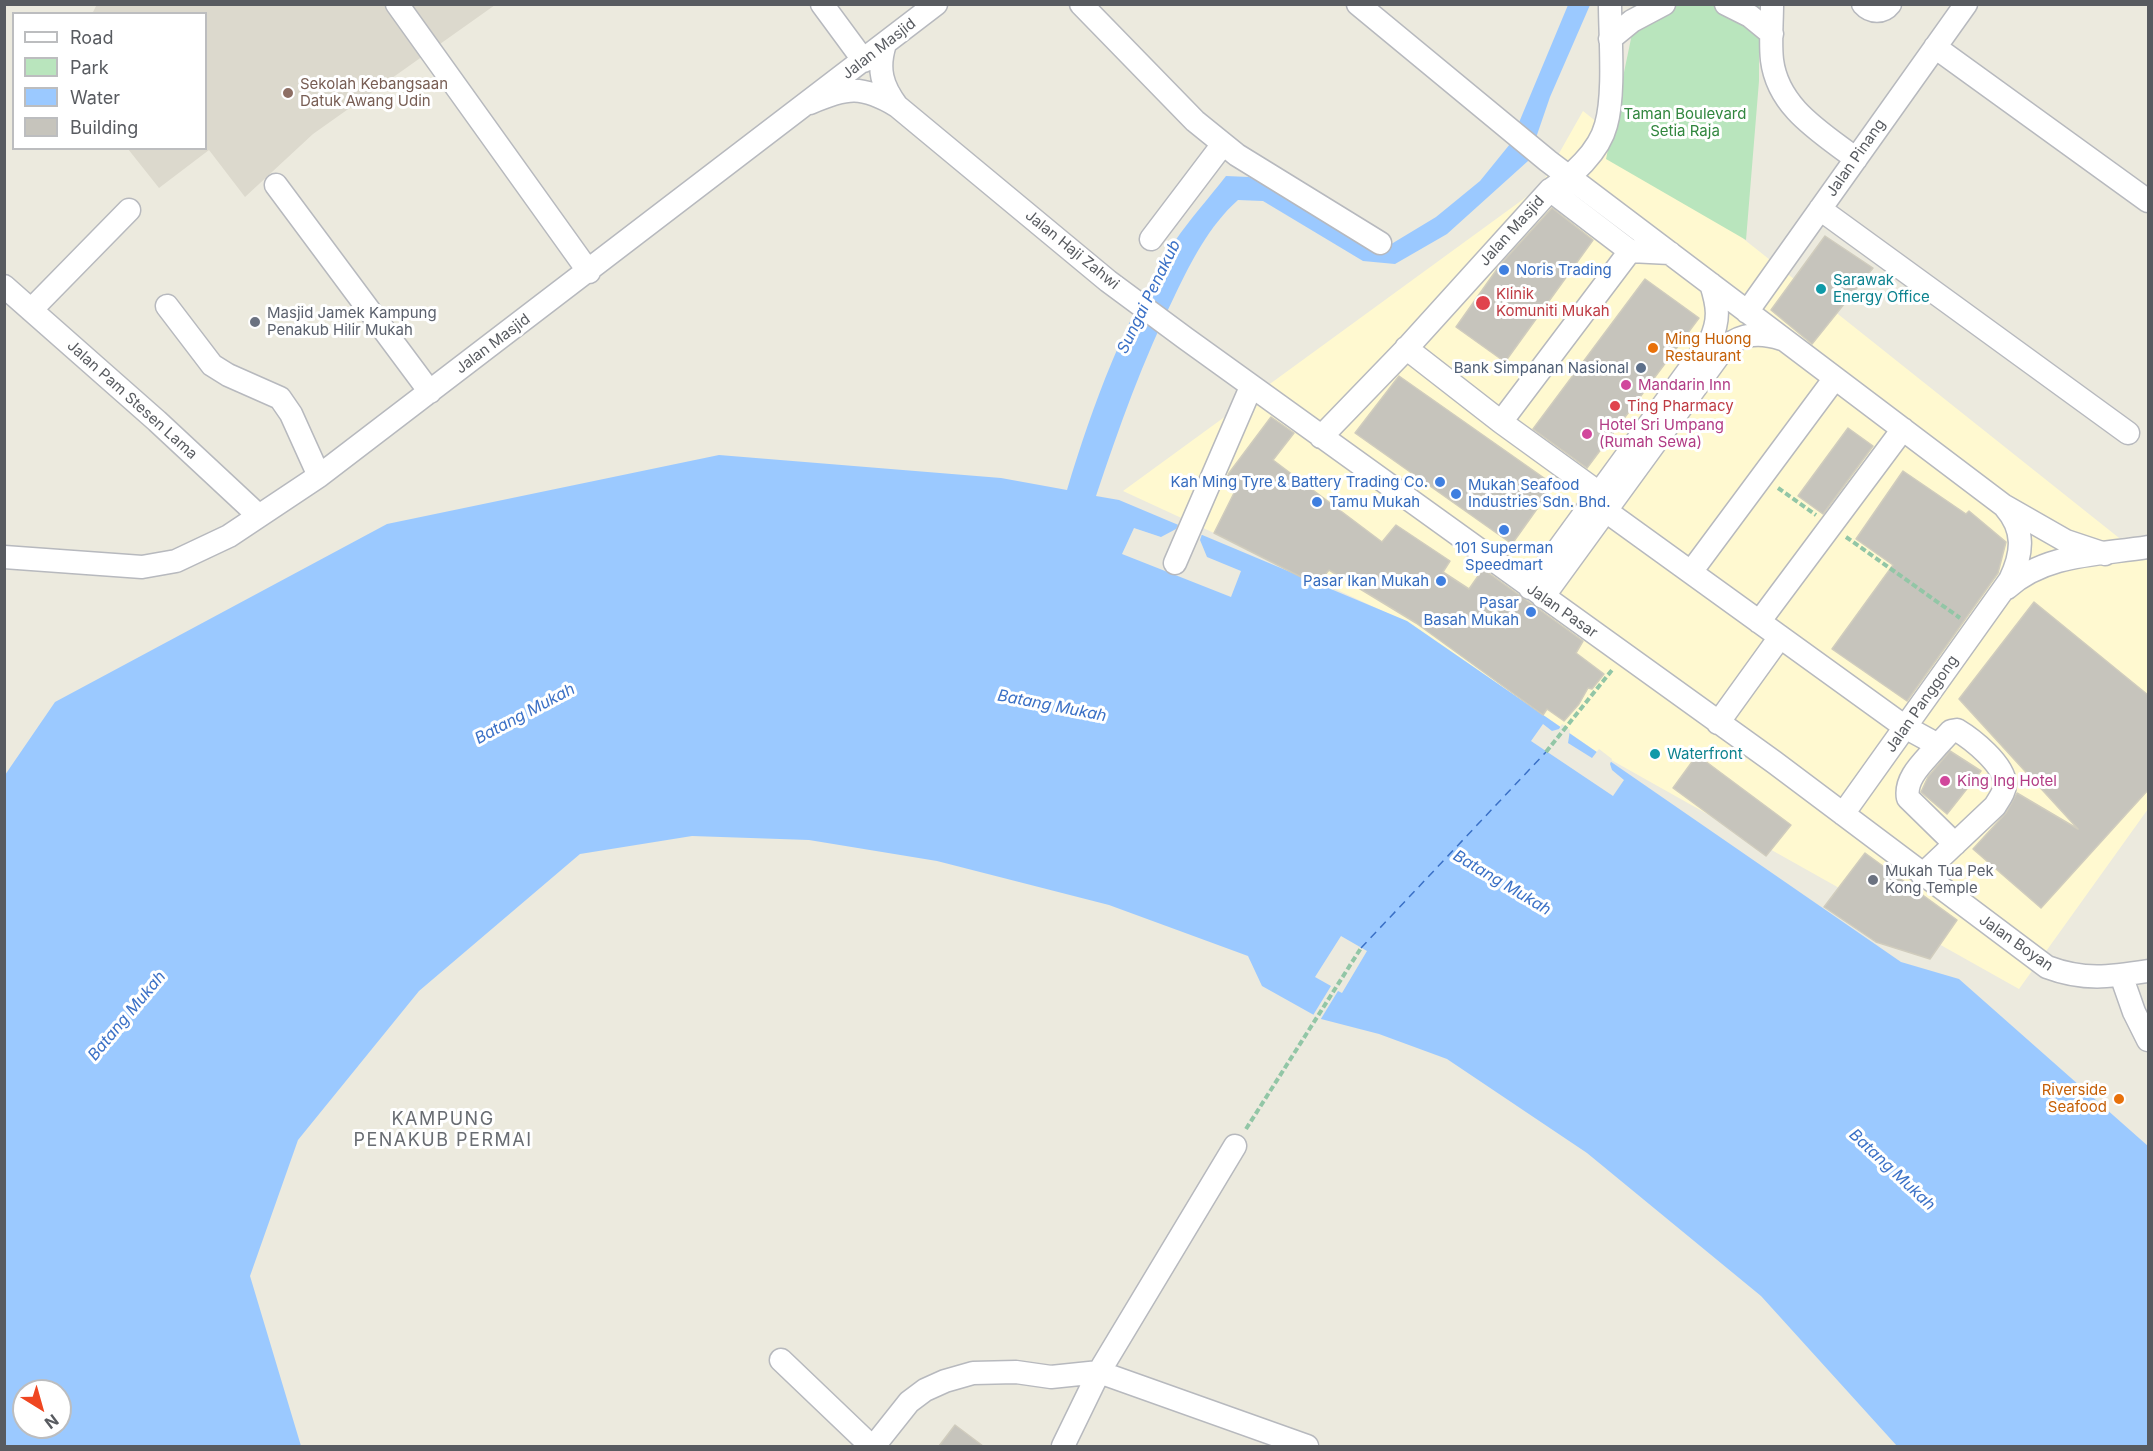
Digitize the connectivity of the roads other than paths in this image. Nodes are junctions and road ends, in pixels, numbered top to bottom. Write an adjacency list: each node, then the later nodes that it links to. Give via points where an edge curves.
1 (397, 4): 32 (street)
2 (822, 4): 17 (street)
3 (936, 4): 15 (street, Jalan Masjid)
4 (1081, 4): 20 (street, via 1195,121)
5 (1358, 4): 22 (street)
6 (1610, 4): 14 (street)
7 (1664, 4): 14 (street, via 1632,21)
8 (1726, 4): 13 (street, via 1750,16)
9 (1772, 4): 13 (street)
10 (1863, 4): 11 (street, via 1877,11)
11 (1890, 4)
12 (1965, 4): 16 (street, Jalan Pinang)
13 (1772, 34): 21 (street, via 1772,61 1785,97 1800,115)
14 (1610, 39): 22 (street, via 1606,126)
15 (885, 45): 17 (street, Jalan Masjid); 19 (street, Jalan Haji Zahwi, via 881,78)
16 (1935, 47): 21 (street, Jalan Pinang); 25 (street)
17 (864, 61): 18 (street, Jalan Masjid)
18 (810, 103): 19 (street, Jalan Haji Zahwi, via 848,90 864,90); 32 (street, Jalan Masjid)
19 (897, 106): 41 (street, Jalan Haji Zahwi, via 1108,281)
20 (1223, 144): 28 (street); 29 (street)
21 (1856, 159): 26 (street, Jalan Pinang)
22 (1570, 178): 24 (street, Jalan Masjid); 31 (street)
23 (276, 184): 42 (street)
24 (1550, 190): 30 (street); 39 (street, Jalan Masjid)
25 (2148, 201)
26 (1820, 209): 37 (street, Jalan Pinang); 45 (street)
27 (129, 210): 36 (street)
28 (1151, 238)
29 (1380, 243)
30 (1630, 251): 31 (street); 43 (street)
31 (1670, 253): 33 (street)
32 (589, 272): 42 (street, Jalan Masjid)
33 (1711, 284): 37 (street); 48 (street, via 1718,321 1710,341)
34 (4, 286): 36 (street, Jalan Pam Stesen Lama)
35 (167, 306): 47 (street, via 212,364 280,398)
36 (31, 310): 50 (street, Jalan Pam Stesen Lama)
37 (1747, 312): 38 (street)
38 (1784, 339): 40 (street); 48 (street, via 1747,335 1725,347)
39 (1407, 348): 43 (street); 46 (street, Jalan Masjid)
40 (1834, 378): 44 (street); 55 (street)
41 (1251, 387): 46 (street, Jalan Pasar); 54 (street)
42 (430, 392): 47 (street, Jalan Masjid)
43 (1501, 422): 48 (street)
44 (1903, 429): 49 (street); 58 (street)
45 (2128, 433)
46 (1321, 437): 56 (street, Jalan Pasar)
47 (319, 476): 50 (street, Jalan Masjid)
48 (1602, 502): 55 (street); 56 (street)
49 (2003, 505): 52 (street, via 2066,541); 57 (street, Jalan Panggong, via 2017,524 2022,543 2016,568)
50 (259, 516): 53 (street, Jalan Masjid, via 189,557 142,567)
51 (2148, 547): 52 (street, Jalan Panggong)
52 (2105, 554): 57 (street, Jalan Panggong, via 2048,562 2016,579)
53 (4, 557)
54 (1175, 563)
55 (1691, 572): 58 (street)
56 (1536, 593): 60 (street, Jalan Pasar)
57 (2001, 593): 61 (street, Jalan Panggong)
58 (1759, 622): 59 (street)
59 (1780, 637): 60 (street); 61 (street)
60 (1718, 723): 63 (street, Jalan Pasar)
61 (1905, 727): 62 (street); 63 (street, Jalan Panggong)
62 (1938, 745): 64 (street, via 1911,777 1906,791 1908,798); 64 (street, via 1957,730 1998,767 2004,779 2003,792 1995,806)
63 (1843, 814): 65 (street, Jalan Boyan)
64 (1955, 844): 65 (street)
65 (1923, 875): 67 (street, Jalan Boyan, via 2047,967 2069,976)
66 (2148, 971): 67 (street, Jalan Boyan)
67 (2121, 975): 68 (street)
68 (2148, 1040)
69 (1235, 1146): 71 (street)
70 (781, 1360): 72 (street)
71 (1099, 1372): 72 (street, via 1051,1377 1016,1372 973,1373 945,1381 909,1402); 73 (street); 74 (street)
72 (872, 1446)
73 (1063, 1446)
74 (1307, 1446)

